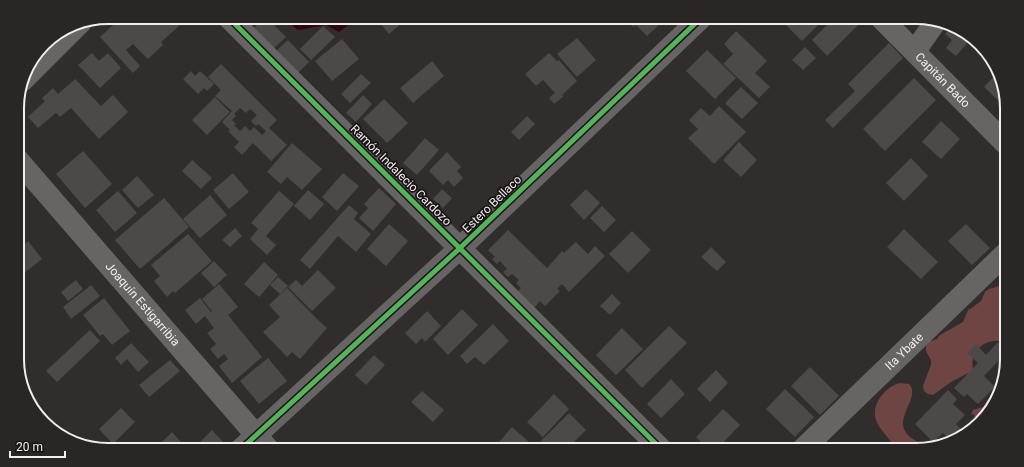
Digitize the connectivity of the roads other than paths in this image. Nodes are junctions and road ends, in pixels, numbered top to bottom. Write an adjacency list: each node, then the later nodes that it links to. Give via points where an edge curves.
1 (235, 24): 10 (street, Ramón Indalecio Cardozo)
2 (695, 24): 10 (street, Estero Bellaco)
3 (887, 24): 6 (street, Capitán Bado)
4 (933, 26): 6 (street)
5 (69, 34): 7 (main road)
6 (915, 51): 8 (street, Capitán Bado)
7 (34, 69)
8 (1000, 138)
9 (24, 167): 12 (street, Joaquín Estigarribia)
10 (460, 248): 13 (street, Estero Bellaco); 14 (street, Ramón Indalecio Cardozo)
11 (1000, 259): 15 (street, Ita Ybate)
12 (253, 443)
13 (257, 443)
14 (655, 443)
15 (809, 443)

